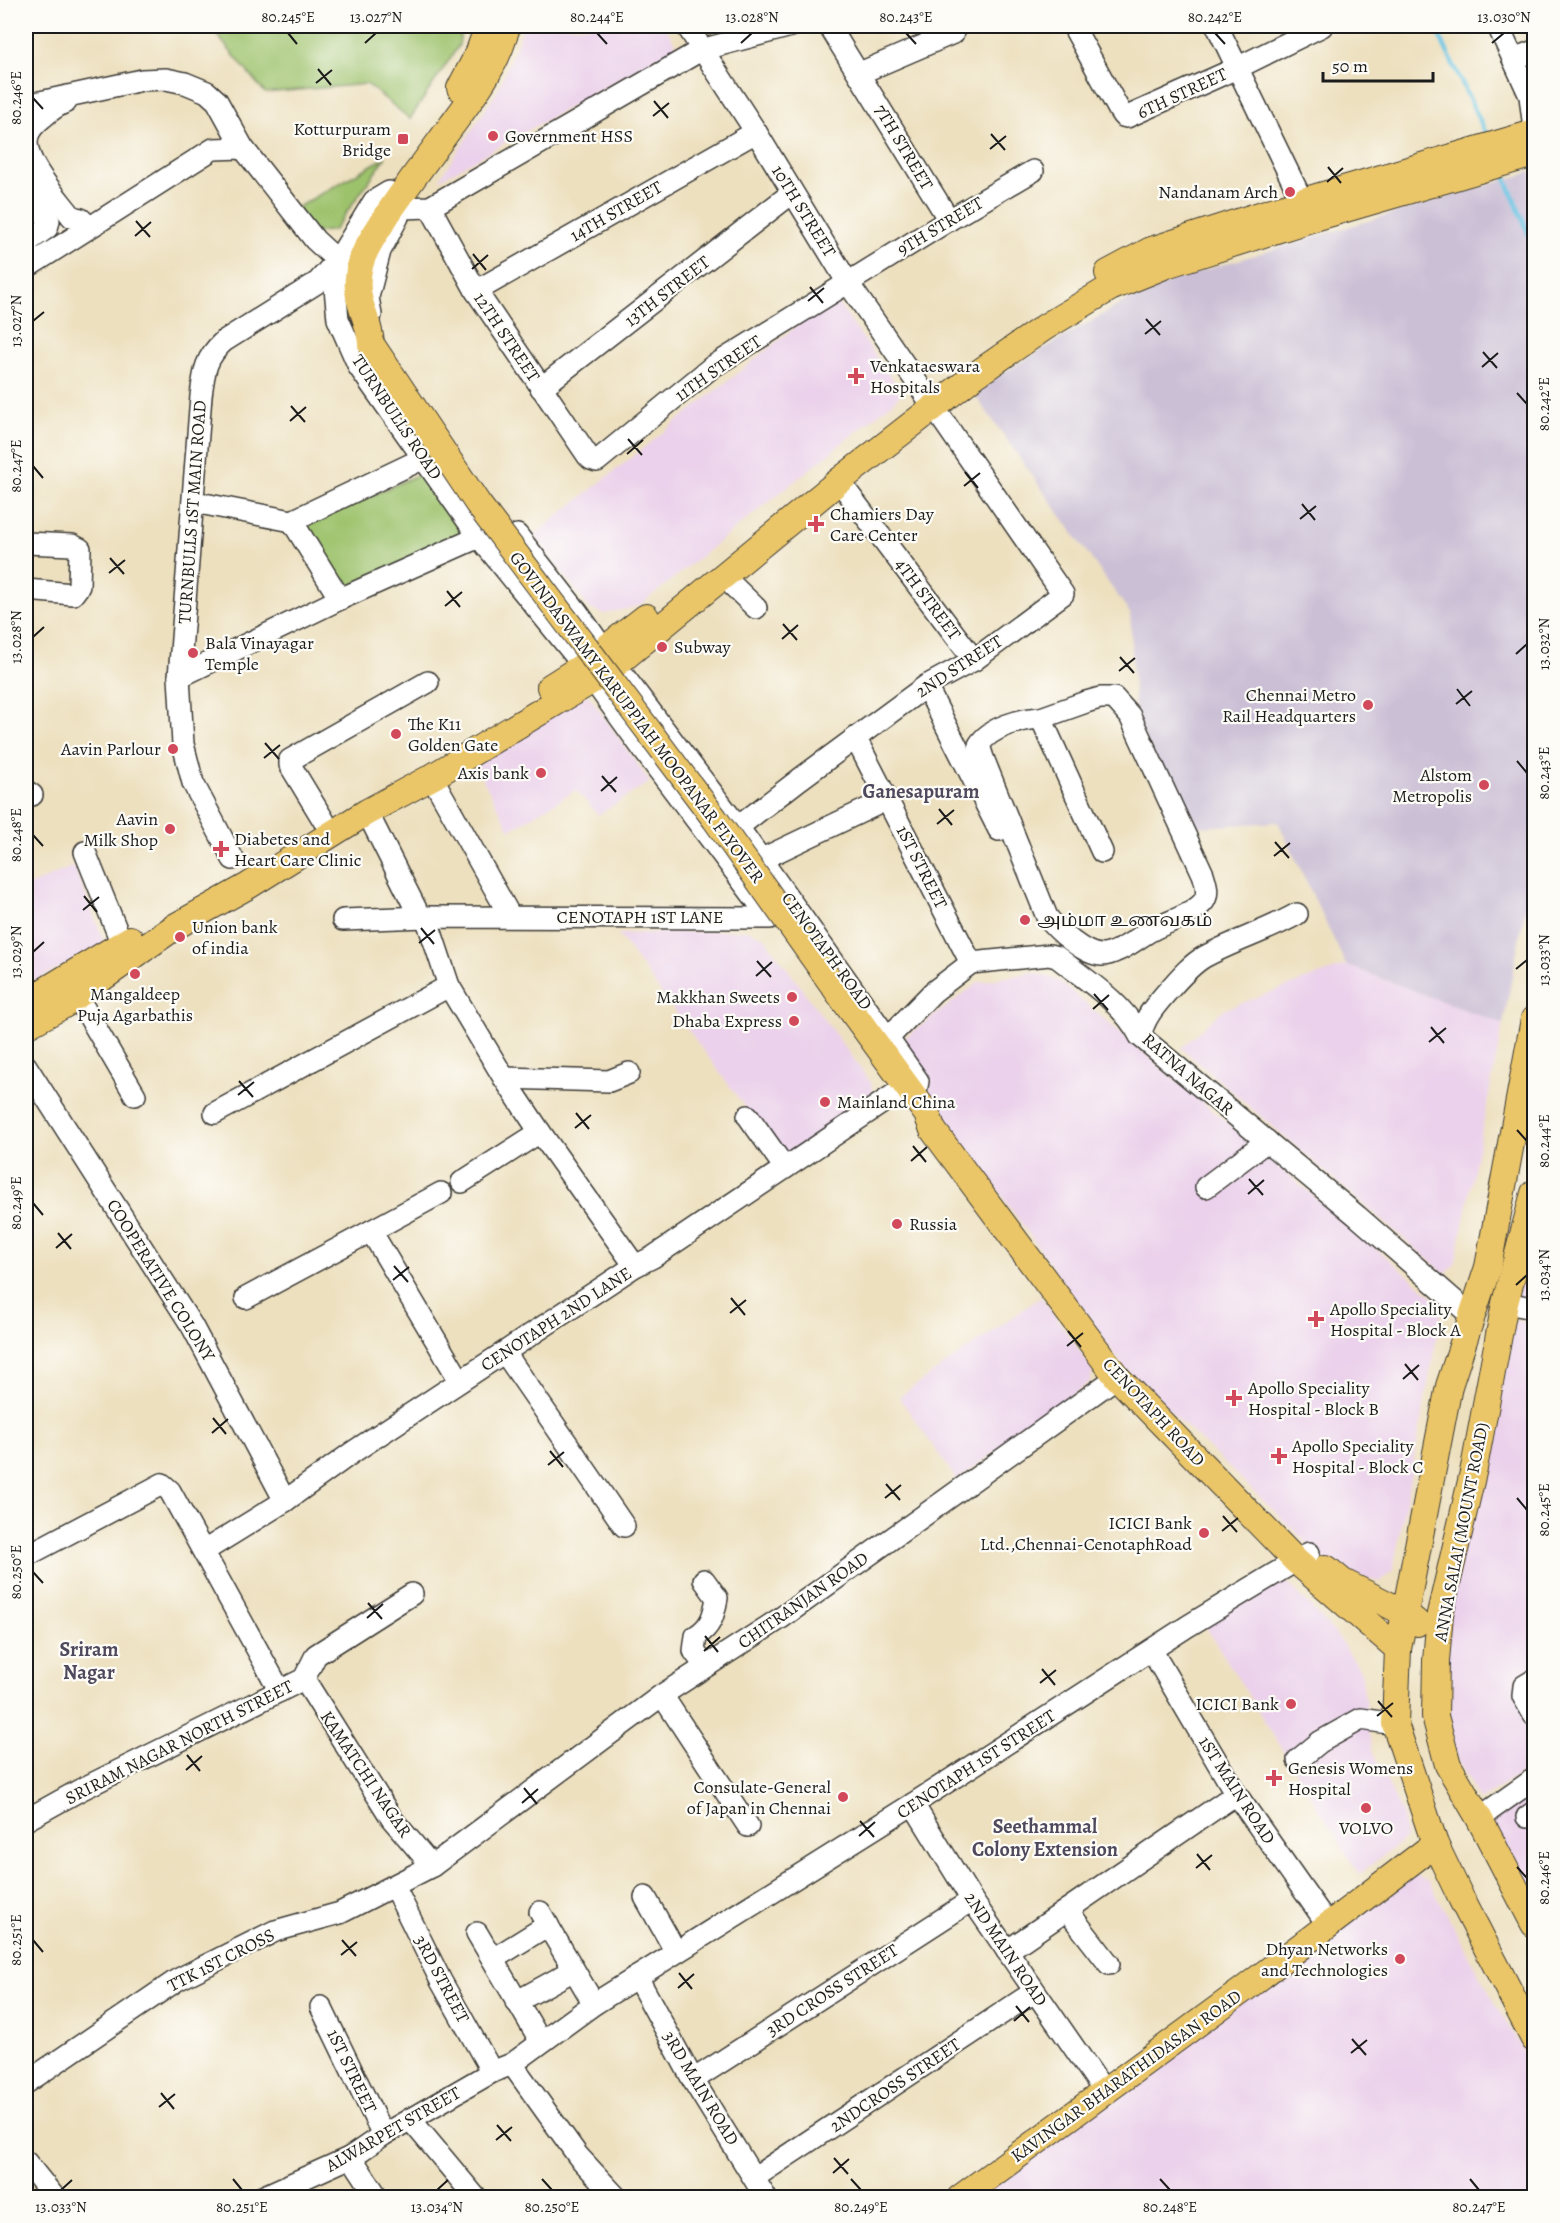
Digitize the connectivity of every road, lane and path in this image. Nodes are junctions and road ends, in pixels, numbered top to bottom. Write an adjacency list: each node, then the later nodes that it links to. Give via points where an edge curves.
1 (488, 26): 25 (main road, TURNBULLS ROAD, via 478,54)
2 (507, 26): 25 (main road, TURNBULLS ROAD, via 480,87)
3 (687, 26): 11 (street, 10TH STREET)
4 (791, 26): 11 (street)
5 (829, 26): 15 (street, 7TH STREET)
6 (1073, 26): 14 (street, 6TH STREET, via 1123,116)
7 (1217, 26): 14 (street)
8 (1322, 26): 14 (street)
9 (1498, 26): 13 (street)
10 (953, 33): 15 (street)
11 (701, 50): 19 (street, 10TH STREET); 26 (street)
12 (1534, 51): 13 (street)
13 (1514, 59): 18 (street, via 1530,96)
14 (1237, 68): 27 (street)
15 (860, 74): 28 (street, 7TH STREET)
16 (26, 105): 17 (street, via 142,80 166,79 207,92 218,101)
17 (224, 123): 20 (street); 29 (street, via 220,134); 29 (street, via 213,120 195,93 156,84 70,99 51,110 30,129 27,148 33,164)
18 (1534, 131): 27 (main road)
19 (756, 132): 24 (street, 10TH STREET); 34 (street, 14TH STREET)
20 (243, 148): 29 (street, via 213,149); 31 (street, via 321,247)
21 (1534, 154): 27 (main road)
22 (1033, 171): 28 (street, 9TH STREET)
23 (30, 183): 29 (street); 30 (street, via 49,220 47,228)
24 (792, 193): 33 (street, 10TH STREET); 35 (street, 13TH STREET)
25 (397, 199): 26 (street); 31 (street, TURNBULLS ROAD, via 374,201); 49 (street, TURNBULLS ROAD, via 368,297 374,328 501,516); 85 (main road, GOVINDASWAMY KARUPPIAH MOOPANAR FLYOVER, bridge, via 366,240 361,262 359,302 371,344 478,504 715,819 843,999)
26 (430, 207): 34 (street, 12TH STREET)
27 (1307, 210): 36 (main road, via 1110,288)
28 (949, 220): 33 (street, 9TH STREET)
29 (81, 228): 32 (street)
30 (26, 243)
31 (339, 258): 37 (street, TURNBULLS ROAD, via 335,288 338,319 360,367); 40 (street, TURNBULLS 1ST MAIN ROAD, via 318,282 212,352 201,396)
32 (27, 264)
33 (848, 283): 36 (street, 10TH STREET); 38 (street, 11TH STREET, via 712,367 600,460)
34 (476, 291): 35 (street, 12TH STREET)
35 (541, 388): 38 (street, 12TH STREET)
36 (931, 401): 39 (main road); 46 (street, 10TH STREET); 49 (main road, via 829,468 671,597)
37 (424, 458): 41 (street); 42 (street, TURNBULLS ROAD)
38 (594, 460)
39 (839, 480): 44 (main road); 50 (street, 4TH STREET)
40 (194, 502): 41 (street); 52 (street, TURNBULLS 1ST MAIN ROAD)
41 (292, 521): 47 (street)
42 (479, 537): 47 (street); 51 (street, TURNBULLS ROAD)
43 (26, 543): 45 (street, via 72,545 80,549 79,586 73,594)
44 (723, 576): 48 (street); 49 (main road)
45 (26, 590)
46 (1062, 594): 50 (street, 2ND STREET)
47 (340, 599): 52 (street)
48 (756, 608)
49 (609, 657): 51 (main road); 61 (street, CENOTAPH ROAD)
50 (974, 660): 54 (street, 2ND STREET)
51 (587, 673): 57 (main road); 60 (main road, via 535,696); 70 (street, CENOTAPH ROAD)
52 (179, 677): 65 (street, TURNBULLS 1ST MAIN ROAD, via 183,744 193,783)
53 (428, 682): 60 (street, via 290,760)
54 (926, 686): 56 (street, 2ND STREET); 62 (street)
55 (1041, 718): 64 (street); 73 (street, via 994,732 979,745 1047,916); 75 (street, via 1100,698 1114,698 1124,708 1207,887 1205,900 1194,910 1118,951 1102,955)
56 (856, 739): 58 (street, 1ST STREET); 61 (street, 2ND STREET)
57 (432, 777): 59 (main road); 68 (street)
58 (888, 799): 66 (street); 77 (street, 1ST STREET)
59 (367, 812): 69 (street); 72 (main road, via 248,886)
60 (324, 821): 72 (main road)
61 (738, 827): 66 (street, CENOTAPH ROAD)
62 (1001, 835)
63 (85, 852): 74 (street)
64 (1102, 852)
65 (233, 859)
66 (762, 859): 85 (street, CENOTAPH ROAD)
67 (1297, 914): 84 (street, via 1202,958 1151,1009)
68 (510, 916): 69 (street, CENOTAPH 1ST LANE); 70 (street, CENOTAPH 1ST LANE)
69 (423, 917): 71 (street, CENOTAPH 1ST LANE); 79 (street)
70 (770, 918): 85 (street, CENOTAPH ROAD, via 873,1054)
71 (344, 920)
72 (164, 925): 74 (main road); 80 (main road)
73 (1065, 934): 75 (street); 76 (street)
74 (122, 944): 81 (main road)
75 (1090, 952): 78 (street)
76 (1057, 957): 77 (street); 78 (street, RATNA NAGAR)
77 (971, 963): 85 (street, via 933,992)
78 (1080, 975): 84 (street, RATNA NAGAR, via 1114,1001 1132,1020)
79 (449, 986): 88 (street); 91 (street)
80 (77, 996): 83 (main road); 89 (street)
81 (26, 1002)
82 (1534, 1019): 106 (main road, via 1488,1266)
83 (26, 1026)
84 (1140, 1036): 94 (street, RATNA NAGAR)
85 (889, 1049): 90 (main road, GOVINDASWAMY KARUPPIAH MOOPANAR FLYOVER)
86 (26, 1066): 110 (street, COOPERATIVE COLONY, via 192,1326)
87 (629, 1073): 88 (street, via 609,1081)
88 (504, 1078): 93 (street)
89 (135, 1095)
90 (916, 1099): 95 (street, CENOTAPH 2ND LANE); 108 (main road, CENOTAPH ROAD, via 933,1130); 114 (main road, CENOTAPH ROAD, via 940,1122 1124,1367)
91 (215, 1113)
92 (748, 1116): 95 (street)
93 (540, 1132): 96 (street); 101 (street)
94 (1267, 1141): 97 (street); 106 (street, RATNA NAGAR)
95 (785, 1168): 101 (street, CENOTAPH 2ND LANE)
96 (462, 1182)
97 (1206, 1187)
98 (1534, 1193): 103 (main road, ANNA SALAI (MOUNT ROAD))
99 (441, 1194): 100 (street)
100 (370, 1231): 104 (street); 109 (street)
101 (635, 1266): 107 (street, CENOTAPH 2ND LANE)
102 (1534, 1295): 103 (street)
103 (1507, 1297): 105 (street); 118 (main road, ANNA SALAI (MOUNT ROAD), via 1474,1468 1440,1614)
104 (246, 1298)
105 (1534, 1308)
106 (1473, 1317): 117 (main road, via 1449,1386)
107 (505, 1353): 109 (street, CENOTAPH 2ND LANE); 111 (street)
108 (1117, 1377): 114 (main road, CENOTAPH ROAD); 121 (street, CHITRANJAN ROAD, via 781,1618)
109 (460, 1381): 110 (street, CENOTAPH 2ND LANE)
110 (285, 1501): 112 (street, CENOTAPH 2ND LANE)
111 (624, 1526)
112 (204, 1551): 113 (street, via 170,1491 162,1484); 124 (street)
113 (26, 1556)
114 (1302, 1557): 117 (main road, CENOTAPH ROAD); 119 (main road, CENOTAPH ROAD); 120 (street, CENOTAPH 1ST STREET)
115 (704, 1580): 121 (street, via 717,1598 713,1618 705,1631 696,1636 694,1651)
116 (412, 1594): 122 (street, SRIRAM NAGAR NORTH STREET, via 316,1655)
117 (1405, 1613): 118 (main road, CENOTAPH ROAD); 119 (main road)
118 (1438, 1642): 132 (main road, ANNA SALAI (MOUNT ROAD), via 1435,1716 1448,1765)
119 (1398, 1649): 127 (main road)
120 (1152, 1651): 130 (street, 1ST MAIN ROAD); 131 (street, CENOTAPH 1ST STREET)
121 (705, 1666): 125 (street, CHITRANJAN ROAD)
122 (304, 1679): 124 (street, SRIRAM NAGAR NORTH STREET); 136 (street, KAMATCHI NAGAR, via 392,1820)
123 (1534, 1680): 126 (street, via 1524,1686 1523,1696)
124 (280, 1691): 133 (street, SRIRAM NAGAR NORTH STREET)
125 (662, 1695): 134 (street); 136 (street, CHITRANJAN ROAD)
126 (1534, 1715)
127 (1395, 1724): 128 (street, via 1361,1719 1320,1742); 135 (main road)
128 (1298, 1760)
129 (1534, 1779): 132 (street)
130 (1236, 1794): 140 (street); 142 (street, 1ST MAIN ROAD)
131 (913, 1804): 139 (street, 2ND MAIN ROAD); 145 (street, CENOTAPH 1ST STREET)
132 (1479, 1818): 141 (main road, ANNA SALAI (MOUNT ROAD))
133 (26, 1820)
134 (748, 1826)
135 (1435, 1844): 142 (main road, KAVINGAR BHARATHIDASAN ROAD); 154 (main road)
136 (432, 1866): 137 (street, TTK 1ST CROSS)
137 (394, 1886): 157 (street, 3RD STREET); 159 (street, TTK 1ST CROSS, via 340,1913 275,1931 177,1980)
138 (645, 1897): 145 (street)
139 (972, 1900): 144 (street, 2ND MAIN ROAD); 158 (street, 3RD CROSS STREET)
140 (1067, 1910): 144 (street); 147 (street)
141 (1534, 1924)
142 (1328, 1925): 160 (main road, KAVINGAR BHARATHIDASAN ROAD)
143 (477, 1934): 146 (street)
144 (1007, 1951): 150 (street, 2ND MAIN ROAD)
145 (676, 1952): 149 (street, CENOTAPH 1ST STREET)
146 (493, 1959): 148 (street, via 544,1919); 151 (street)
147 (1109, 1964)
148 (574, 1970): 151 (street); 152 (street)
149 (637, 1977): 152 (street, CENOTAPH 1ST STREET); 158 (street, 3RD MAIN ROAD)
150 (1034, 1992): 160 (street, 2ND MAIN ROAD); 165 (street, 2NDCROSS STREET)
151 (516, 2002): 155 (street)
152 (594, 2004): 155 (street, CENOTAPH 1ST STREET)
153 (321, 2007): 162 (street, 1ST STREET)
154 (1534, 2039)
155 (541, 2042): 156 (street, CENOTAPH 1ST STREET)
156 (512, 2064): 157 (street, CENOTAPH 1ST STREET); 170 (street, via 578,2156)
157 (492, 2072): 161 (street, ALWARPET STREET)
158 (693, 2080): 165 (street, 3RD MAIN ROAD)
159 (26, 2083)
160 (1104, 2091): 172 (main road, KAVINGAR BHARATHIDASAN ROAD)
161 (410, 2120): 162 (street, ALWARPET STREET); 169 (street)
162 (383, 2135): 163 (street, ALWARPET STREET)
163 (351, 2157): 167 (street, ALWARPET STREET); 168 (street)
164 (26, 2162): 166 (street)
165 (755, 2177): 171 (street, 3RD MAIN ROAD)
166 (55, 2198)
167 (260, 2198)
168 (378, 2198)
169 (477, 2198)
170 (617, 2198)
171 (766, 2198)
172 (960, 2198)

